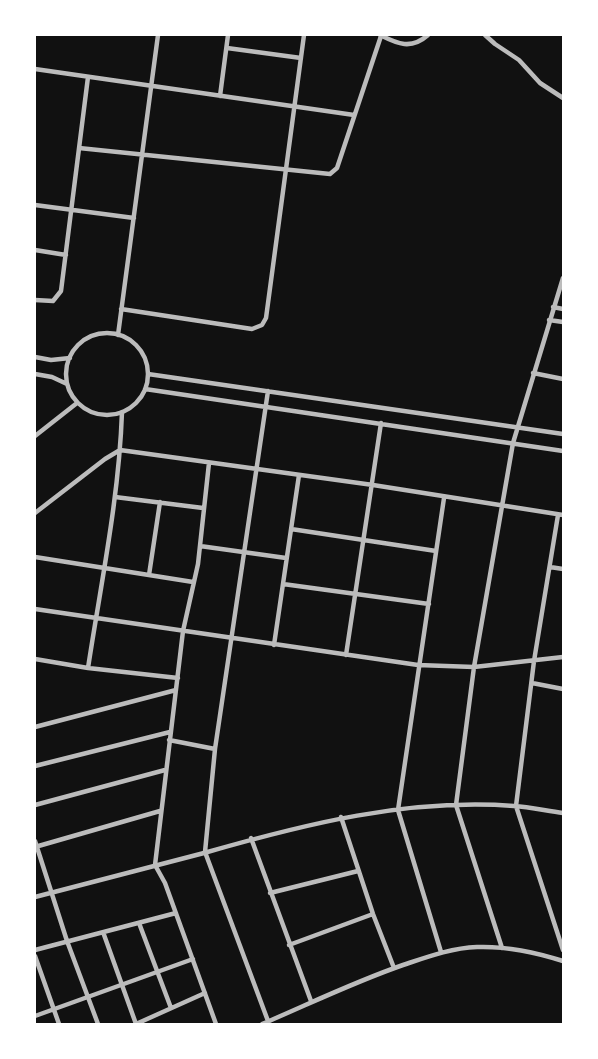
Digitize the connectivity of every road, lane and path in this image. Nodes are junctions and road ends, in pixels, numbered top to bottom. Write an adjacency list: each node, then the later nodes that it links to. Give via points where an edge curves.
1 (158, 35): 11 (street)
2 (228, 35): 7 (street)
3 (304, 35): 8 (street)
4 (380, 35): 5 (street, via 407,46); 15 (street)
5 (428, 35)
6 (485, 35): 13 (street)
7 (227, 48): 8 (street); 12 (street)
8 (301, 58): 14 (street)
9 (35, 69): 10 (street)
10 (88, 77): 11 (street); 16 (street)
11 (151, 86): 12 (street); 17 (street)
12 (220, 96): 14 (street)
13 (563, 98)
14 (294, 107): 15 (street); 18 (street)
15 (354, 115): 18 (street, via 333,172)
16 (79, 148): 17 (street); 20 (street)
17 (142, 155): 18 (street); 21 (street)
18 (287, 170): 27 (street, via 266,318 262,325 252,329)
19 (35, 204): 20 (street)
20 (71, 210): 21 (street); 23 (street)
21 (134, 218): 27 (street)
22 (35, 250): 23 (street)
23 (66, 255): 25 (street, via 60,295 49,302)
24 (563, 278): 26 (street)
25 (35, 300)
26 (553, 307): 28 (street); 29 (street)
27 (121, 308): 31 (street)
28 (563, 309)
29 (549, 320): 30 (street); 34 (street)
30 (563, 322)
31 (118, 335): 33 (street, via 93,336 79,344); 36 (street, via 136,346)
32 (35, 357): 33 (street)
33 (70, 358): 38 (street, via 66,370)
34 (533, 373): 37 (street); 45 (street)
35 (35, 374): 38 (street, via 57,378)
36 (148, 374): 39 (street); 40 (street)
37 (563, 379)
38 (67, 384): 41 (street)
39 (145, 389): 42 (street); 43 (street, via 139,399)
40 (268, 391): 42 (street); 45 (street)
41 (77, 402): 43 (street, via 98,414); 47 (street)
42 (266, 407): 44 (street); 52 (street)
43 (122, 412): 49 (street)
44 (381, 423): 48 (street); 54 (street)
45 (518, 427): 46 (street); 48 (street)
46 (563, 434)
47 (36, 435)
48 (513, 443): 50 (street); 58 (street)
49 (120, 450): 51 (street); 55 (street); 60 (street)
50 (563, 451)
51 (209, 463): 52 (street); 59 (street)
52 (256, 468): 53 (street); 65 (street)
53 (299, 475): 54 (street); 62 (street)
54 (373, 485): 56 (street); 63 (street)
55 (115, 497): 57 (street); 70 (street)
56 (444, 498): 58 (street); 66 (street)
57 (160, 502): 59 (street); 72 (street)
58 (502, 506): 61 (street); 87 (street)
59 (203, 508): 64 (street)
60 (35, 514)
61 (560, 515): 69 (street)
62 (291, 529): 63 (street); 68 (street)
63 (365, 539): 66 (street); 75 (street)
64 (200, 546): 65 (street); 73 (street)
65 (245, 551): 68 (street); 80 (street)
66 (436, 551): 76 (street)
67 (35, 557): 70 (street)
68 (286, 558): 74 (street)
69 (550, 567): 71 (street); 85 (street)
70 (103, 569): 72 (street); 78 (street)
71 (563, 569)
72 (149, 575): 73 (street)
73 (193, 582): 79 (street)
74 (284, 584): 75 (street); 81 (street)
75 (355, 593): 76 (street); 82 (street)
76 (429, 604): 86 (street)
77 (35, 609): 78 (street)
78 (96, 618): 79 (street); 88 (street)
79 (183, 631): 80 (street); 89 (street)
80 (232, 638): 81 (street); 96 (street)
81 (274, 645): 82 (street)
82 (346, 655): 86 (street)
83 (563, 657): 85 (street)
84 (35, 659): 88 (street)
85 (534, 661): 87 (street); 90 (street)
86 (418, 665): 87 (street); 102 (street)
87 (474, 666): 100 (street)
88 (88, 668): 89 (street)
89 (178, 678): 92 (street)
90 (532, 683): 91 (street); 101 (street)
91 (563, 689)
92 (176, 690): 93 (street); 94 (street)
93 (35, 727)
94 (170, 732): 95 (street); 97 (street)
95 (169, 740): 96 (street); 98 (street)
96 (215, 749): 109 (street)
97 (35, 766)
98 (165, 770): 99 (street); 103 (street)
99 (35, 805)
100 (456, 805): 101 (street); 102 (street); 121 (street)
101 (516, 806): 104 (street); 123 (street)
102 (398, 810): 105 (street); 124 (street)
103 (160, 811): 108 (street); 110 (street)
104 (563, 813)
105 (341, 817): 106 (street); 111 (street)
106 (251, 838): 109 (street); 113 (street)
107 (35, 841): 108 (street)
108 (36, 847): 112 (street)
109 (205, 852): 110 (street); 137 (street)
110 (155, 866): 112 (street); 115 (street)
111 (358, 871): 113 (street); 116 (street)
112 (51, 893): 114 (street); 119 (street)
113 (270, 893): 120 (street)
114 (35, 897)
115 (176, 913): 117 (street); 126 (street)
116 (373, 914): 120 (street); 128 (street)
117 (139, 923): 118 (street); 129 (street)
118 (103, 932): 119 (street); 130 (street)
119 (67, 941): 122 (street); 132 (street)
120 (288, 945): 133 (street)
121 (502, 948): 124 (street, via 476,947); 127 (street)
122 (35, 950)
123 (563, 950)
124 (441, 952): 128 (street)
125 (35, 956): 135 (street)
126 (192, 959): 129 (street); 131 (street)
127 (563, 961)
128 (394, 968): 133 (street)
129 (157, 971): 130 (street); 134 (street)
130 (121, 983): 132 (street); 140 (street)
131 (205, 993): 134 (street); 141 (street)
132 (87, 996): 135 (street); 139 (street)
133 (311, 1001): 137 (street)
134 (171, 1008): 140 (street)
135 (54, 1009): 136 (street); 138 (street)
136 (35, 1016)
137 (268, 1021): 142 (street)
138 (59, 1024)
139 (98, 1024)
140 (136, 1024)
141 (216, 1024)
142 (262, 1024)

